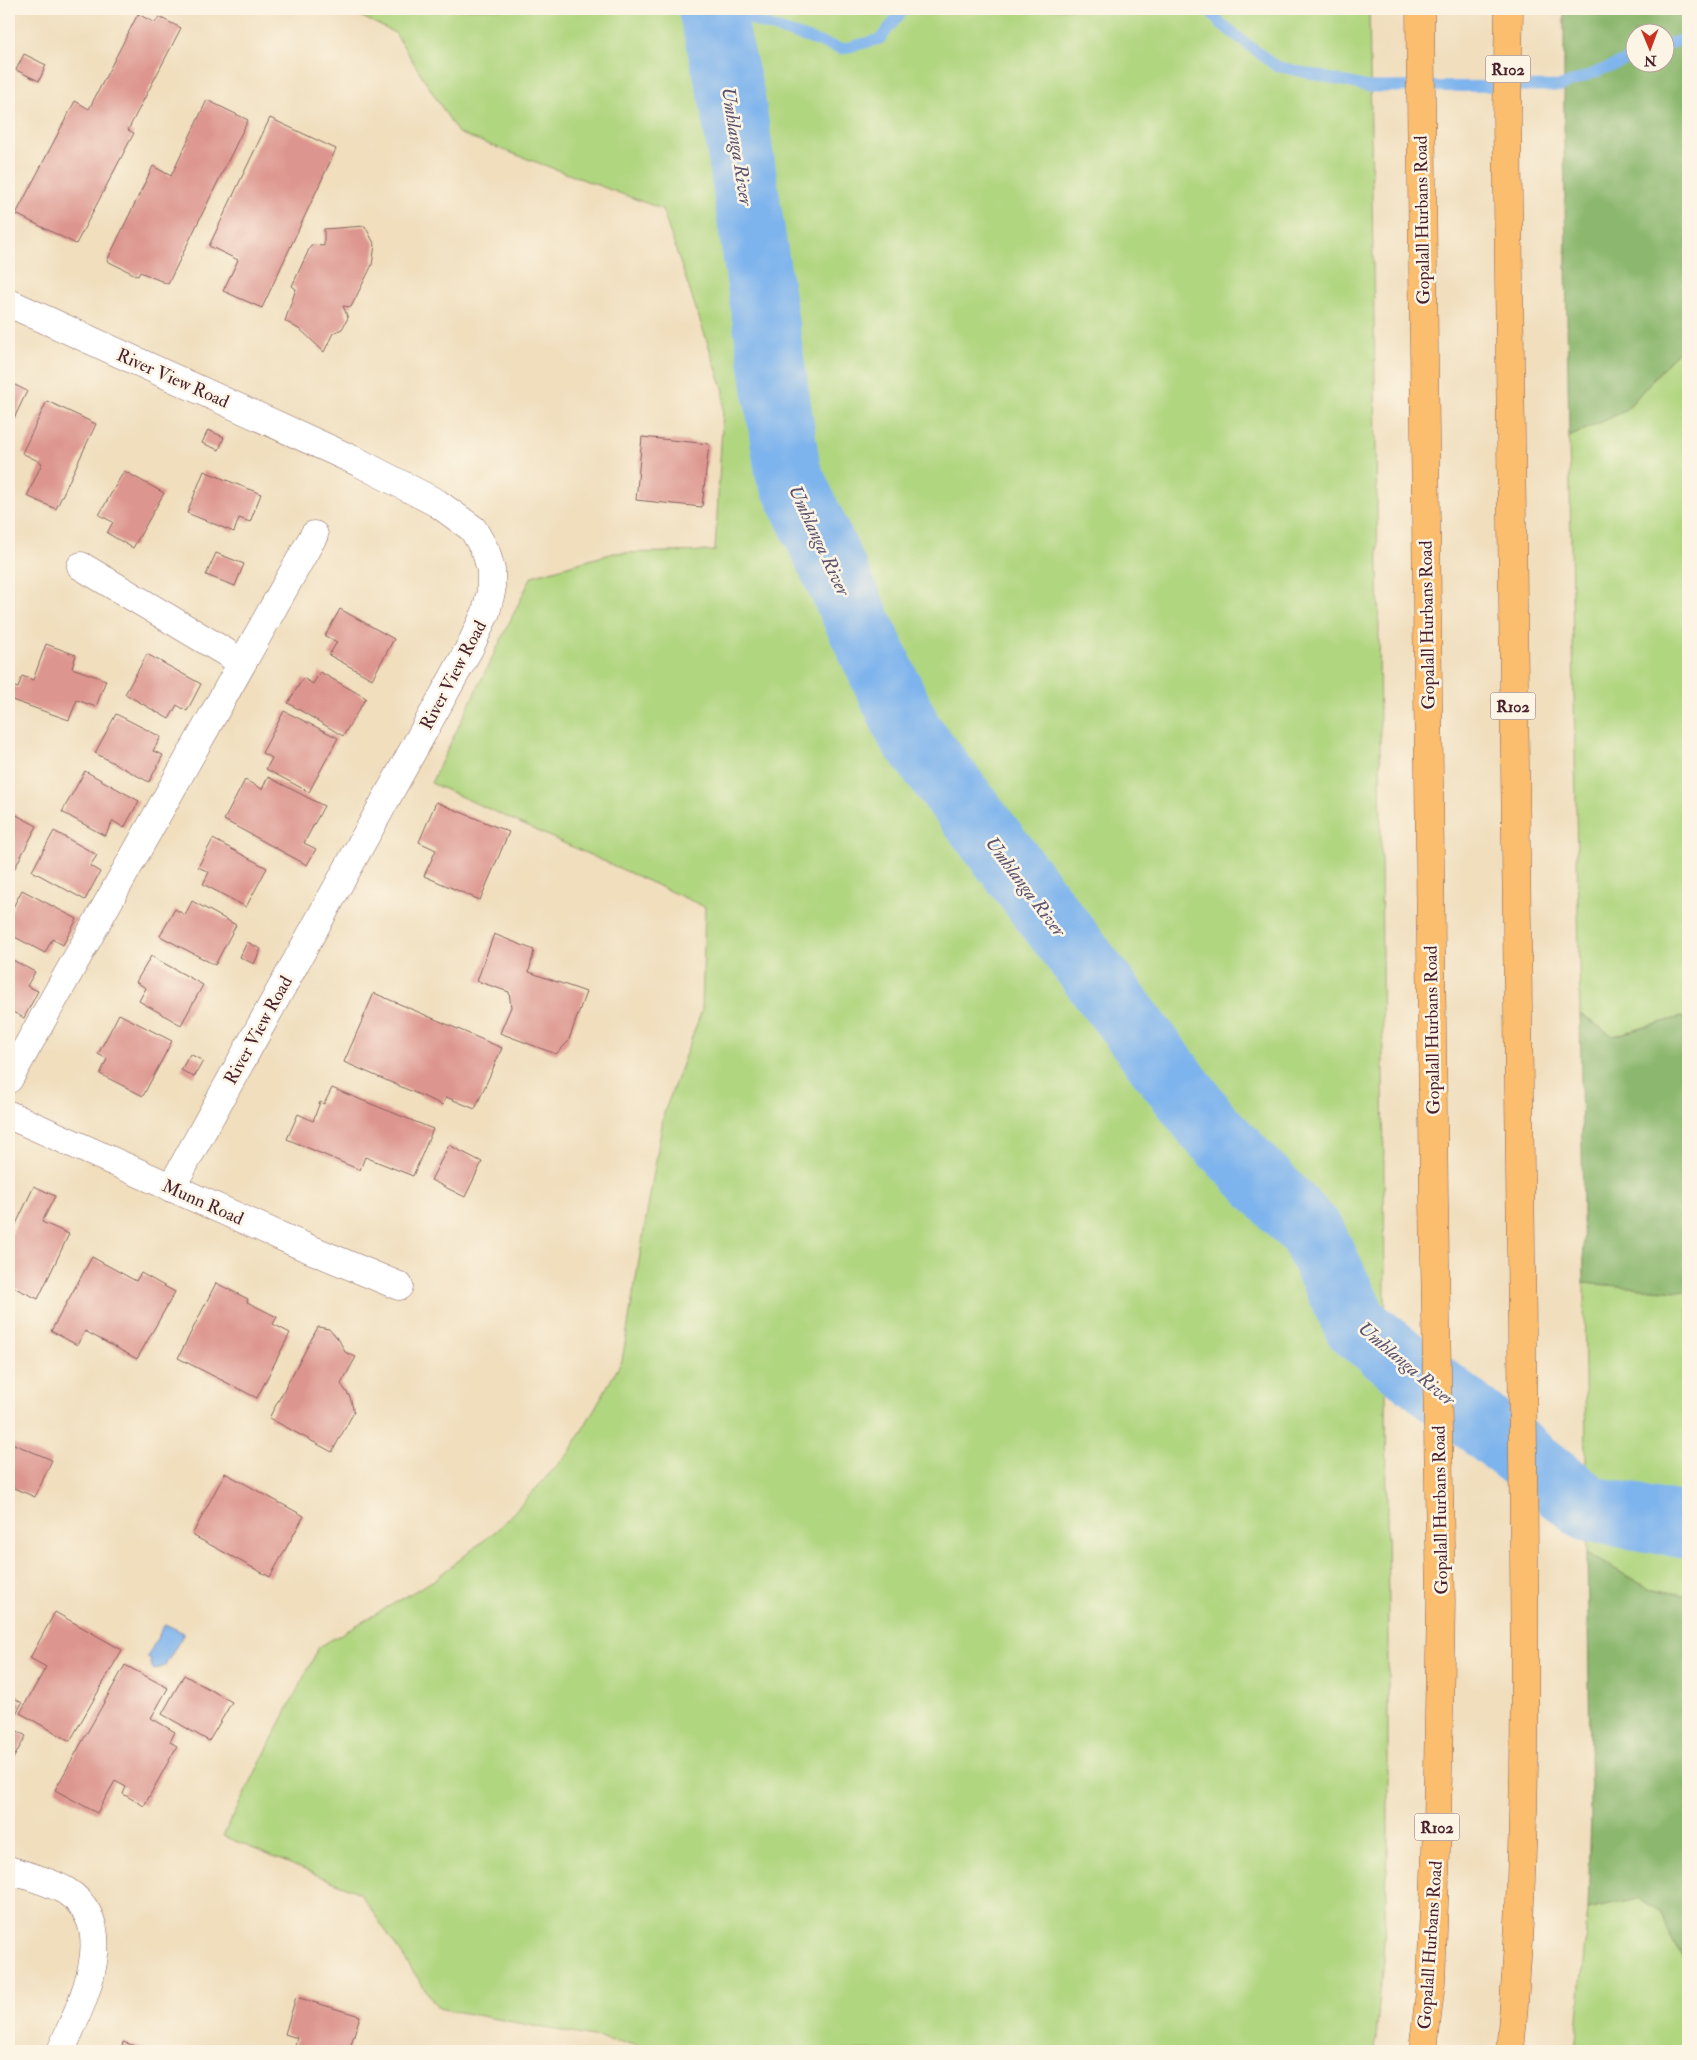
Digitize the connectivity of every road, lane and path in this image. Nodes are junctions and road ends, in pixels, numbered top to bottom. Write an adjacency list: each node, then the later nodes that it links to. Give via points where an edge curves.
1 (1420, 9): 13 (main road, Gopalall Hurbans Road / R102, via 1441,1602 1431,1983)
2 (1509, 16): 14 (main road, R102, via 1507,116 1524,1667 1522,1846)
3 (9, 303): 9 (street, River View Road, via 360,463 436,503 473,529 486,552 491,570 491,592 486,612 470,647)
4 (314, 535): 6 (street)
5 (81, 566): 6 (street)
6 (242, 662): 7 (street)
7 (9, 1079)
8 (9, 1115): 9 (street, Munn Road)
9 (170, 1188): 10 (street, Munn Road)
10 (399, 1286)
11 (9, 1870): 12 (street, via 66,1891 80,1902 89,1917 95,1956 87,1988)
12 (61, 2051)
13 (1423, 2051)
14 (1510, 2051)

